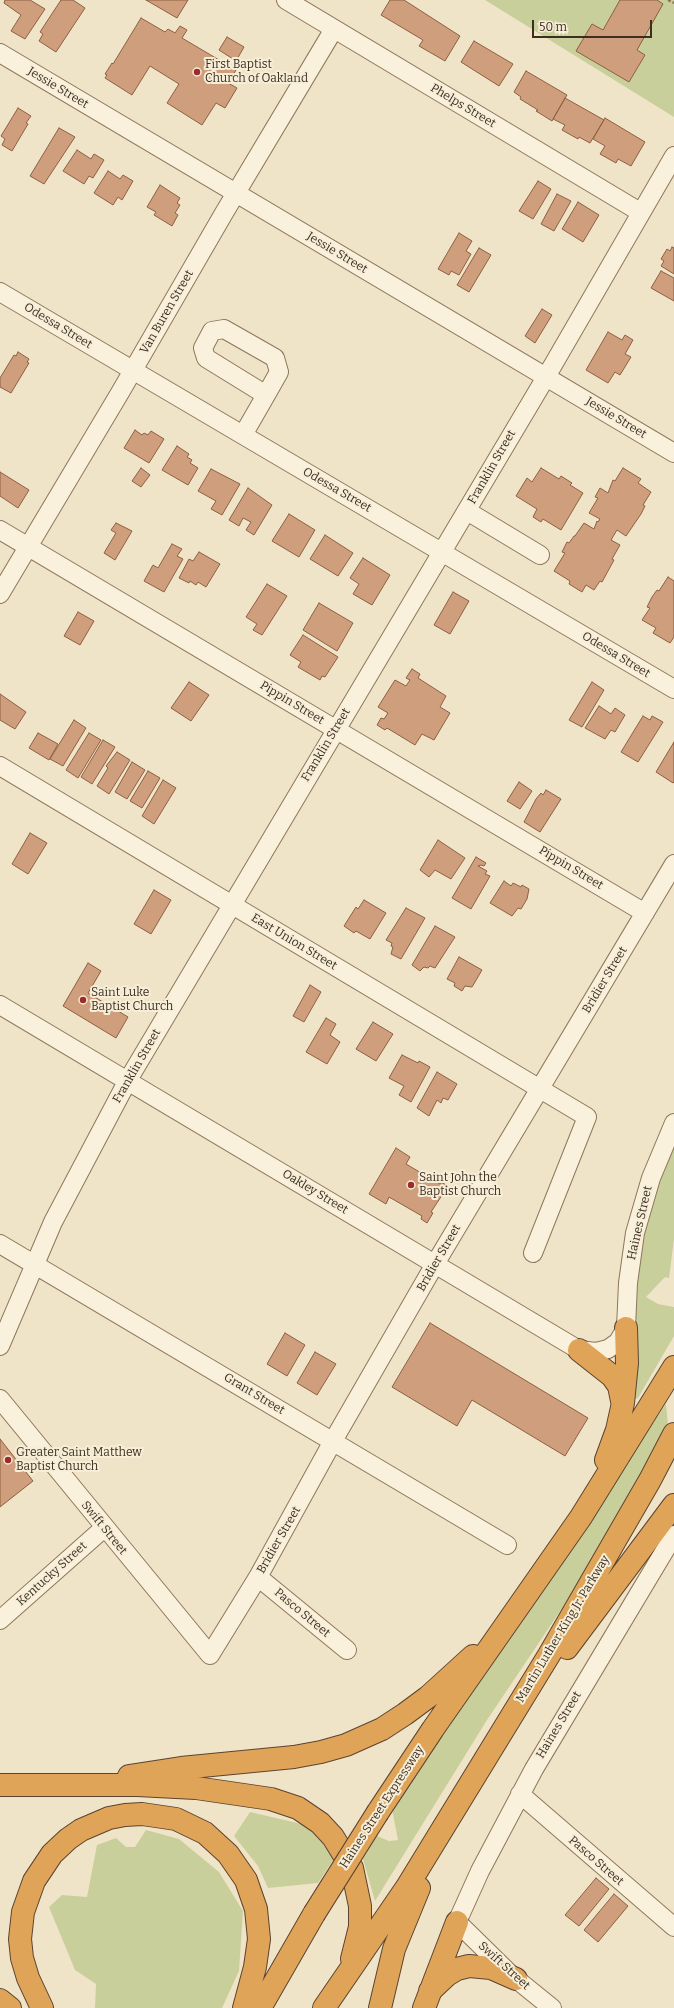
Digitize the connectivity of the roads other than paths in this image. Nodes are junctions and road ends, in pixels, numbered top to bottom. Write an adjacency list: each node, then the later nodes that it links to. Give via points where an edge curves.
1 (286, 0): 2 (street, Phelps Street)
2 (334, 30): 5 (street, Van Buren Street); 6 (street, Phelps Street)
3 (0, 53): 5 (street, Jessie Street)
4 (674, 156): 6 (street, Franklin Street)
5 (236, 193): 8 (street, Van Buren Street); 9 (street, Jessie Street)
6 (640, 212): 9 (street, Franklin Street)
7 (0, 292): 8 (street, Odessa Street)
8 (133, 371): 11 (street, Odessa Street); 15 (street, Van Buren Street)
9 (546, 377): 12 (street, Jessie Street); 13 (street, Franklin Street)
10 (266, 395): 11 (street)
11 (243, 435): 16 (street, Odessa Street)
12 (674, 453)
13 (467, 511): 16 (street, Franklin Street); 17 (street)
14 (0, 530): 15 (street, Pippin Street)
15 (29, 547): 18 (street, Van Buren Street); 20 (street, Pippin Street)
16 (442, 552): 19 (street, Odessa Street); 20 (street, Franklin Street)
17 (540, 556)
18 (0, 594)
19 (674, 690)
20 (336, 729): 23 (street, Franklin Street); 24 (street, Pippin Street)
21 (0, 766): 23 (street, East Union Street)
22 (674, 864): 24 (street, Bridier Street)
23 (232, 905): 26 (street, Franklin Street); 27 (street, East Union Street)
24 (646, 913): 27 (street, Bridier Street)
25 (0, 1005): 26 (street, Oakley Street)
26 (128, 1080): 31 (street, Oakley Street); 32 (street, Franklin Street, via 53,1222)
27 (540, 1088): 30 (street, East Union Street, via 587,1117); 31 (street, Bridier Street)
28 (674, 1122): 33 (street, Haines Street, via 651,1178 635,1233 628,1283)
29 (0, 1244): 32 (street, Grant Street)
30 (532, 1253)
31 (435, 1264): 35 (street, Oakley Street); 40 (street, Bridier Street)
32 (35, 1265): 34 (street, Franklin Street); 40 (street, Grant Street)
33 (626, 1328): 35 (street, Oakley Street, via 618,1342 608,1349 596,1352); 38 (highway, via 627,1363)
34 (0, 1346)
35 (579, 1350): 38 (highway, via 612,1376)
36 (674, 1367): 42 (highway)
37 (0, 1399): 43 (street, Swift Street)
38 (623, 1403): 42 (highway, via 612,1445)
39 (674, 1434): 51 (highway, Martin Luther King Jr. Parkway, via 576,1608)
40 (333, 1440): 45 (street, Grant Street); 46 (street, Bridier Street)
41 (674, 1505): 51 (highway)
42 (581, 1518): 47 (highway)
43 (104, 1528): 48 (street, Kentucky Street); 50 (street, Swift Street)
44 (674, 1535): 54 (street, Haines Street)
45 (507, 1545)
46 (258, 1577): 49 (street, Pasco Street); 50 (street, Bridier Street)
47 (515, 1612): 53 (highway, via 428,1697 394,1722 358,1740 334,1749 294,1757 156,1771); 65 (highway, Haines Street Expressway, bridge, via 378,1812 314,1914)
48 (0, 1620)
49 (347, 1650)
50 (210, 1655)
51 (491, 1748): 55 (highway, Martin Luther King Jr. Parkway)
52 (6, 1785): 53 (highway)
53 (78, 1786): 61 (highway, via 167,1786 231,1792 280,1801 298,1808 313,1818 333,1836 343,1852 352,1868 359,1896 360,1927 356,1947)
54 (520, 1794): 56 (street, Haines Street); 57 (street, Pasco Street)
55 (446, 1822): 61 (highway); 66 (highway, via 399,1936 388,1969)
56 (457, 1922): 58 (street, Swift Street); 59 (highway)
57 (674, 1927)
58 (516, 1978): 59 (highway, via 492,1968 469,1966 447,1975); 67 (street, Swift Street)
59 (427, 1999)
60 (0, 2000): 62 (highway)
61 (334, 2002)
62 (10, 2008)
63 (42, 2008): 64 (highway, via 28,1978 20,1939 22,1912 32,1885 52,1854 74,1834 101,1820 133,1814 167,1817 198,1829 217,1842 242,1873 252,1894 259,1932 256,1963)
64 (244, 2008)
65 (260, 2008)
66 (380, 2008)
67 (552, 2008)

